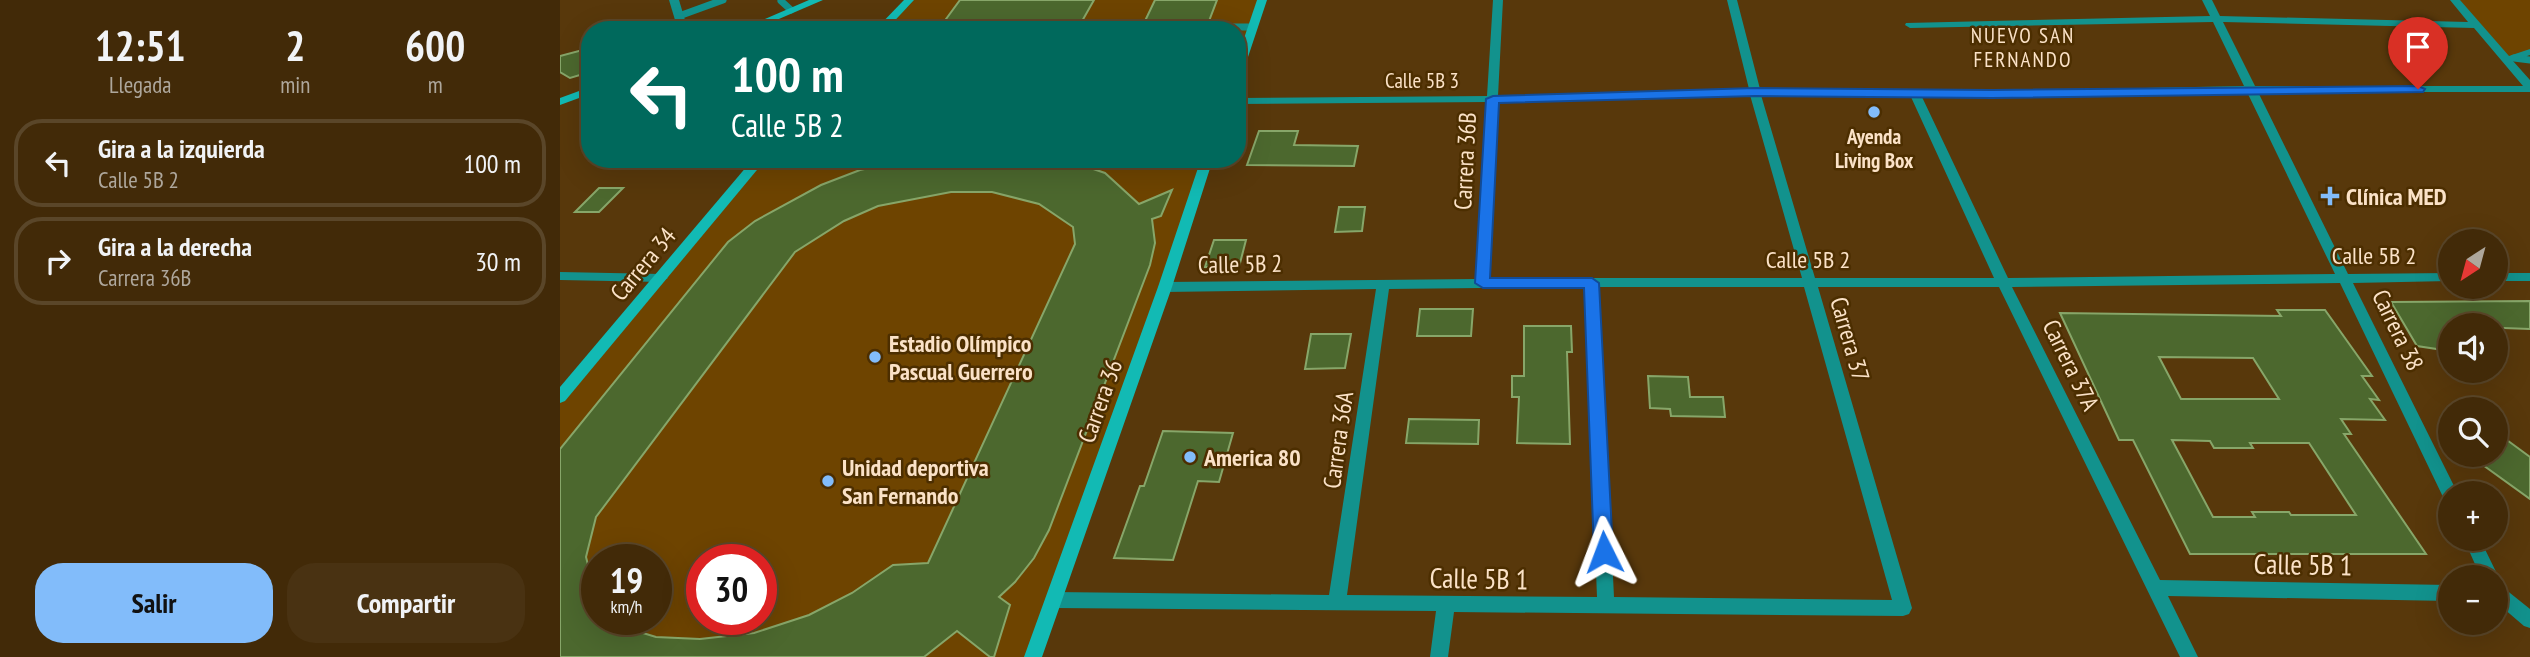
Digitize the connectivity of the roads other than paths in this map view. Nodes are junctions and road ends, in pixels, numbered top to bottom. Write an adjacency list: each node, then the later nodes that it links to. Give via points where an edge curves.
1 (674, 0): 12 (street)
2 (723, 0): 12 (lane)
3 (782, 0): 11 (lane)
4 (818, 0): 11 (street)
5 (909, 0): 16 (street)
6 (1262, 0): 20 (street)
7 (1498, 0): 30 (street, Carrera 36B)
8 (1732, 0): 27 (street, Carrera 37)
9 (2207, 0): 13 (street, Carrera 38)
10 (2455, 0): 18 (street)
11 (791, 10): 15 (street)
12 (679, 16): 14 (street)
13 (2216, 19): 17 (street); 18 (street); 26 (street, Carrera 38)
14 (680, 21)
15 (765, 21)
16 (889, 21)
17 (1910, 25)
18 (2475, 25): 23 (street)
19 (1246, 27): 20 (lane)
20 (1253, 27): 21 (street)
21 (1246, 48)
22 (2530, 52): 23 (street)
23 (2510, 59): 24 (lane); 25 (street)
24 (2530, 61)
25 (2530, 88): 26 (street, Calle 5B 3)
26 (2251, 89): 28 (street, Calle 5B 3); 40 (street, Carrera 38)
27 (1755, 92): 28 (street, Calle 5B 3); 30 (street, Calle 5B 3); 41 (street, Carrera 37)
28 (1914, 92): 42 (street, Carrera 37A)
29 (581, 94): 32 (street)
30 (1493, 99): 31 (street, Calle 5B 3); 43 (street, Carrera 36B)
31 (1246, 101)
32 (560, 102)
33 (753, 168): 39 (street, Carrera 34)
34 (1205, 168): 46 (street, Carrera 36)
35 (560, 276): 39 (street)
36 (2438, 277): 40 (street, Calle 5B 2)
37 (2508, 277): 38 (street)
38 (2530, 277)
39 (661, 278): 47 (street, Carrera 34)
40 (2345, 278): 42 (street, Calle 5B 2); 48 (street, Carrera 38)
41 (1810, 282): 42 (street, Calle 5B 2); 44 (street, Calle 5B 2); 56 (street, Carrera 37)
42 (2003, 282): 49 (street, Carrera 37A)
43 (1483, 283): 44 (street, Calle 5B 2); 45 (street, Calle 5B 2)
44 (1592, 283): 55 (street)
45 (1383, 284): 46 (street, Calle 5B 2); 53 (street, Carrera 36A)
46 (1165, 288): 51 (street, Carrera 36)
47 (560, 397)
48 (2444, 481)
49 (2155, 588): 50 (street, Calle 5B 1); 60 (street, Carrera 37A)
50 (2438, 593)
51 (1054, 600): 53 (street, Calle 5B 1); 58 (street, Carrera 36)
52 (2508, 600): 57 (street)
53 (1337, 603): 54 (street, Calle 5B 1)
54 (1446, 604): 55 (street, Calle 5B 1); 59 (street)
55 (1606, 606): 56 (street, Calle 5B 1)
56 (1903, 608)
57 (2530, 620)
58 (1033, 657)
59 (1439, 657)
60 (2189, 657)

